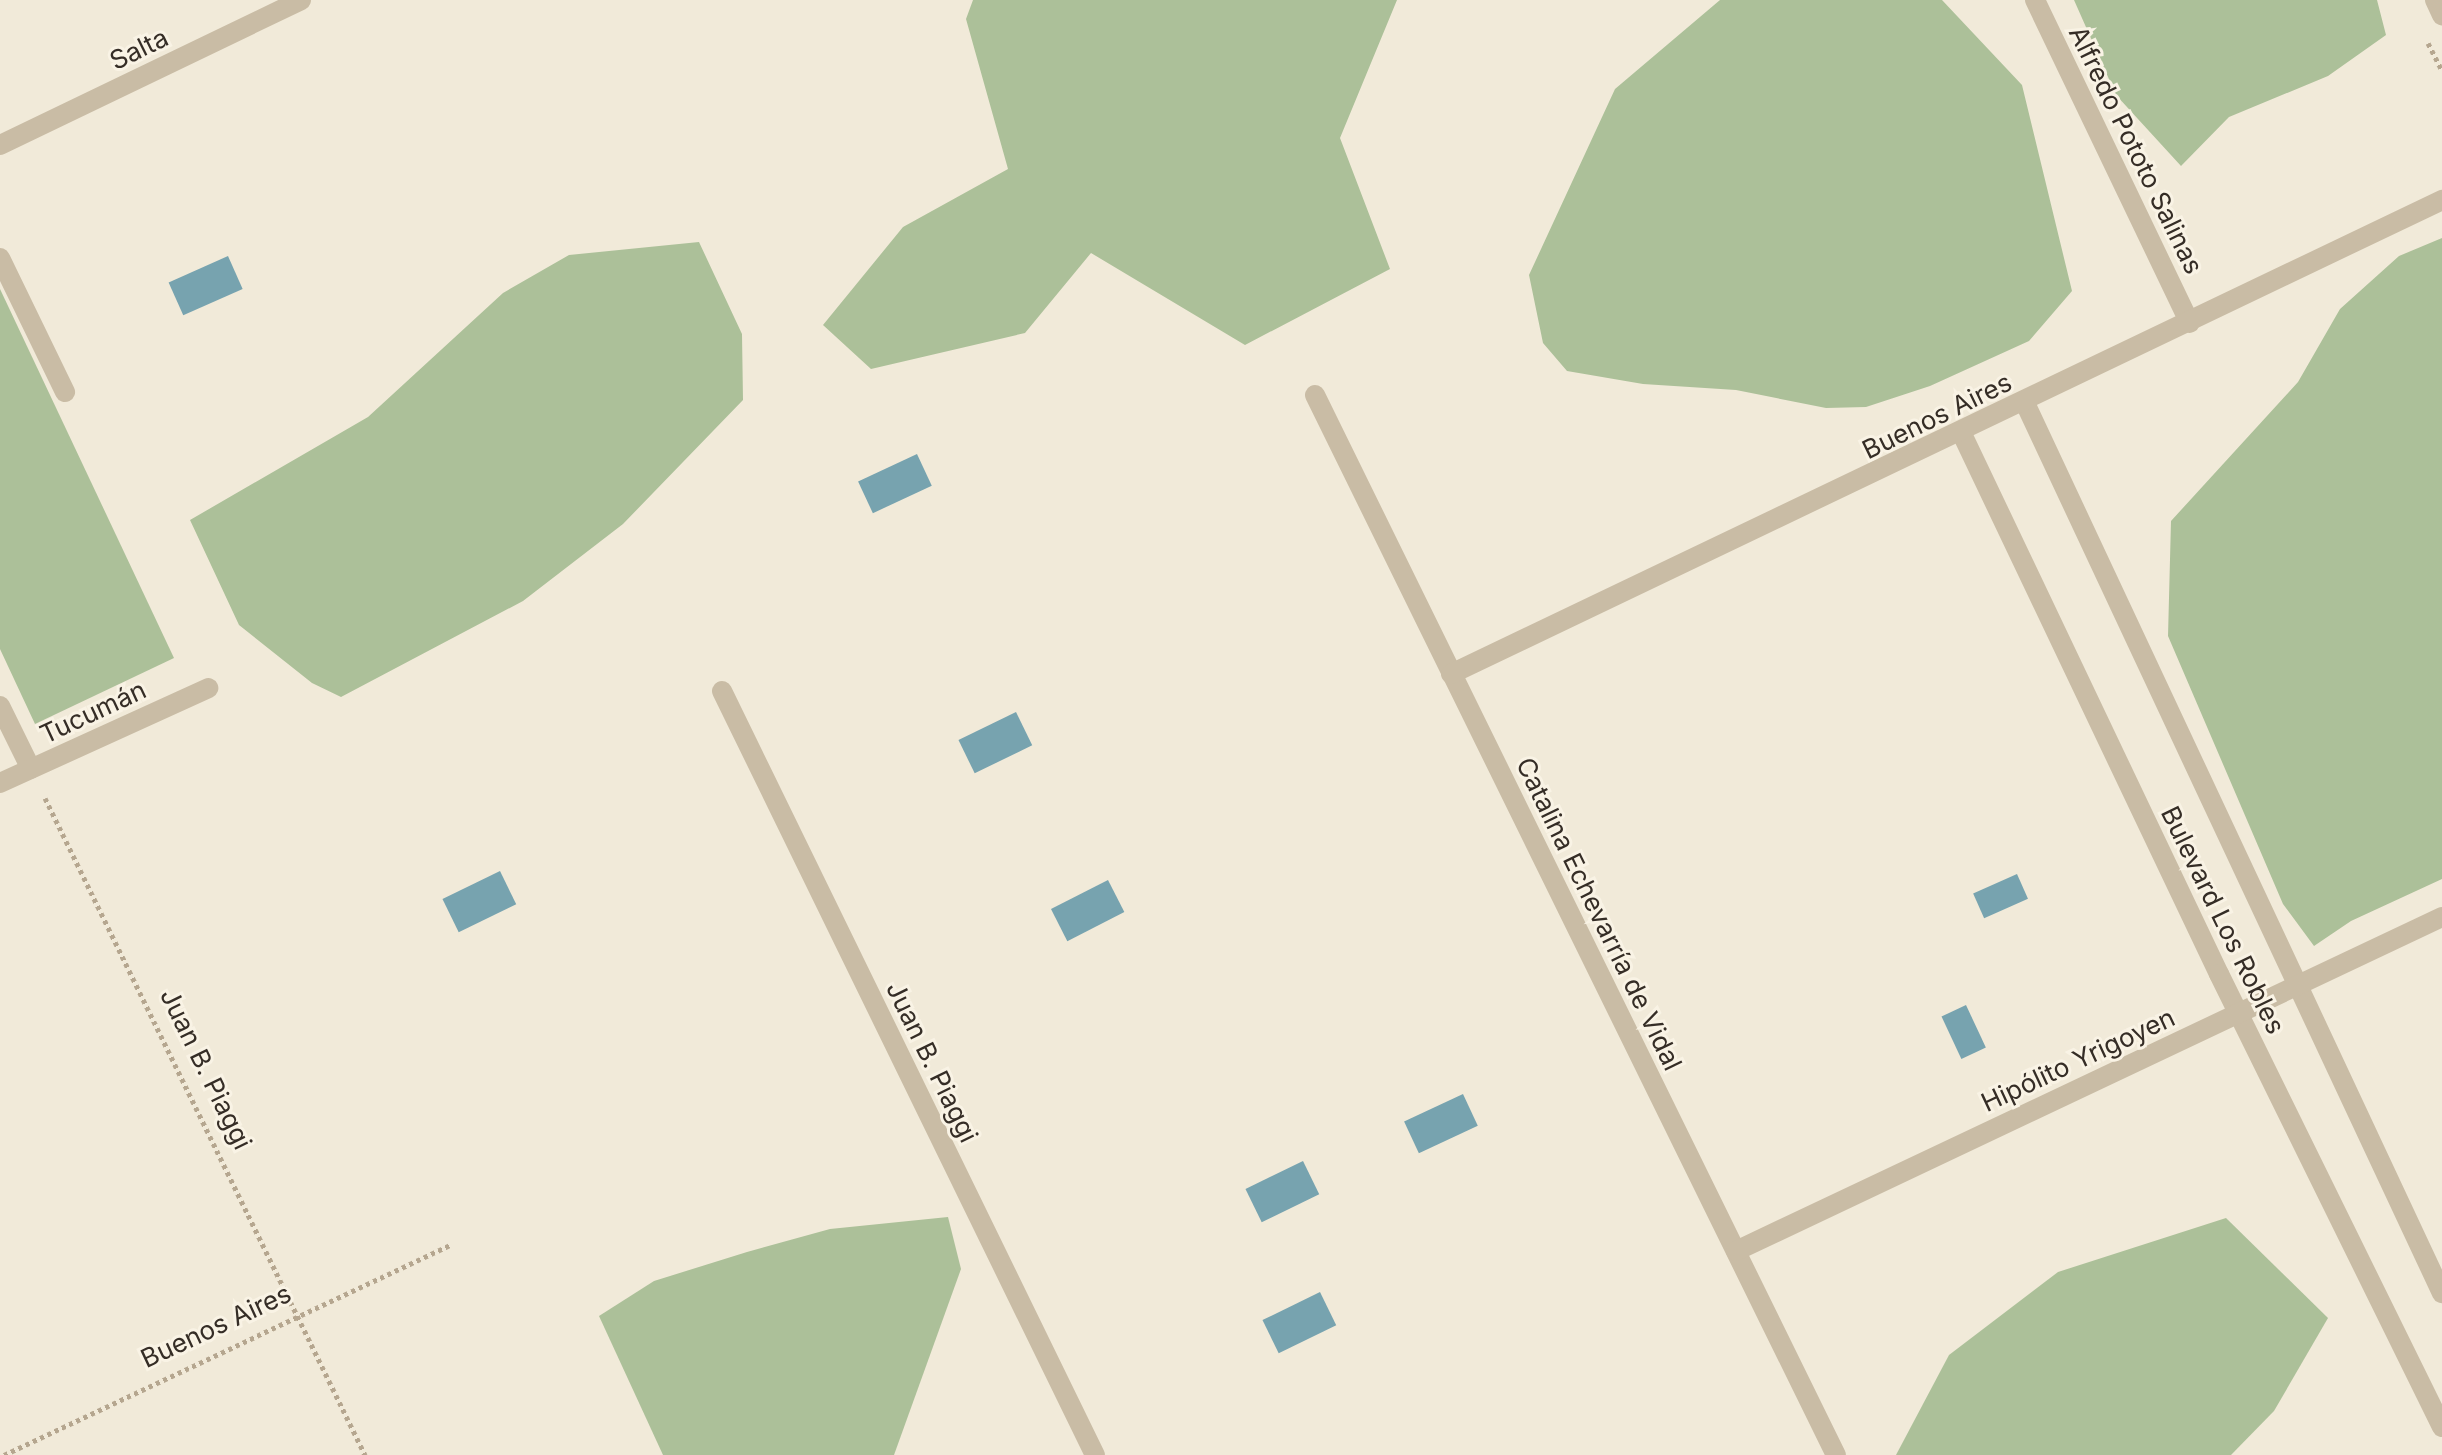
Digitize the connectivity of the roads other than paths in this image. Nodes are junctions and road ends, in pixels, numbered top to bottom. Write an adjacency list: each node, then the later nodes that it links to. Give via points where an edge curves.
1 (301, 0): 5 (street, Salta)
2 (2035, 0): 8 (street, Alfredo Pototo Salinas)
3 (2435, 0): 4 (street)
4 (2442, 15)
5 (0, 145)
6 (2442, 200): 8 (street, Buenos Aires)
7 (0, 258): 9 (street)
8 (2190, 323): 11 (street, Buenos Aires)
9 (65, 392)
10 (1315, 395): 13 (street, Catalina Echevarría de Vidal)
11 (2025, 403): 12 (street, Buenos Aires); 20 (street, Bulevard Los Robles)
12 (1962, 434): 13 (street, Buenos Aires); 21 (street, Bulevard Los Robles)
13 (1451, 674): 22 (street, Catalina Echevarría de Vidal)
14 (208, 688): 17 (street, Tucumán)
15 (722, 691): 25 (street, Juan B. Piaggi)
16 (0, 706): 17 (street)
17 (31, 769): 18 (street, Tucumán)
18 (0, 783)
19 (2442, 917): 20 (street, Hipólito Yrigoyen)
20 (2296, 985): 21 (street, Hipólito Yrigoyen); 23 (street, Bulevard Los Robles)
21 (2238, 1014): 22 (street, Hipólito Yrigoyen); 24 (street, Bulevard Los Robles)
22 (1736, 1251): 26 (street, Catalina Echevarría de Vidal)
23 (2442, 1293)
24 (2442, 1427)
25 (1095, 1455)
26 (1836, 1455)

